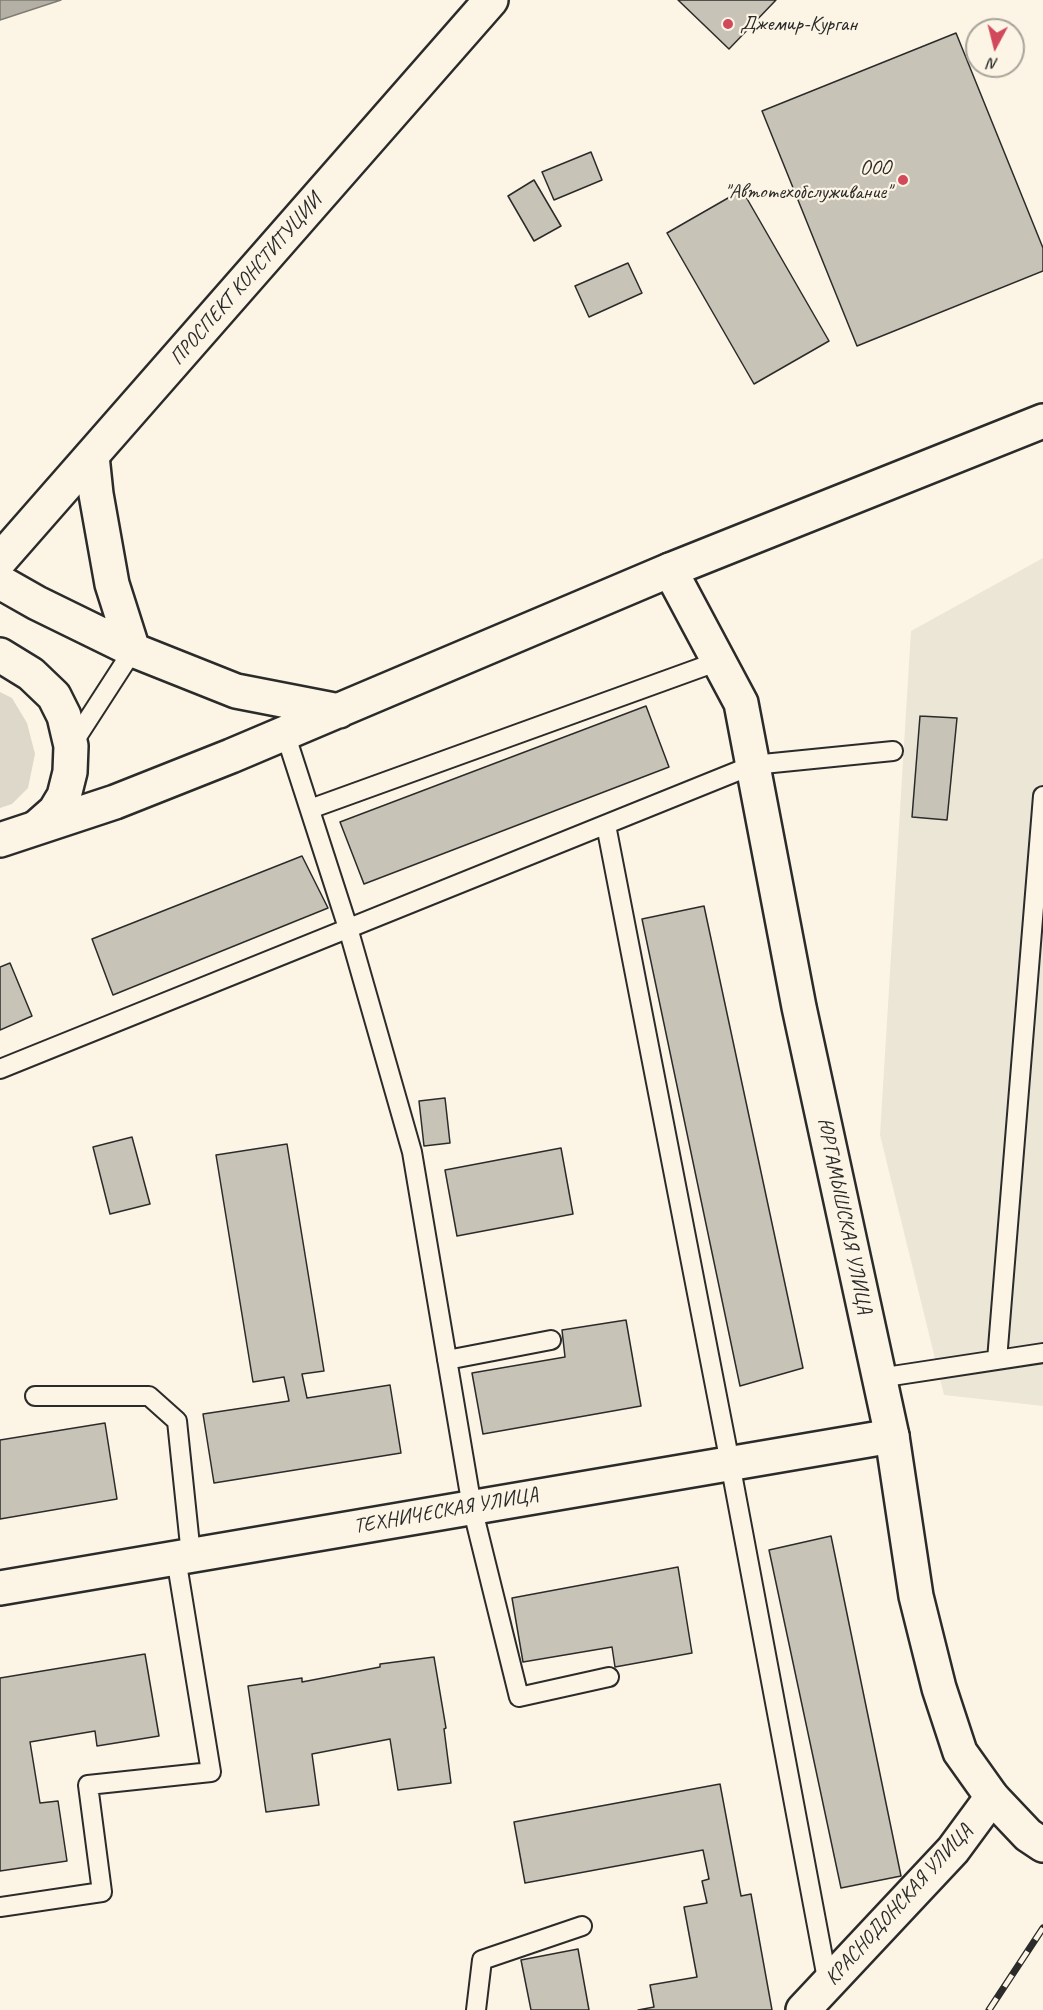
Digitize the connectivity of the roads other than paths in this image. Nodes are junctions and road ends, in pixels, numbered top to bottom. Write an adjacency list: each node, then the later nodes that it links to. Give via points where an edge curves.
1 (491, 0): 3 (street, ПРОСПЕКТ КОНСТИТУЦИИ)
2 (1043, 422): 5 (street)
3 (92, 456): 4 (street, ПРОСПЕКТ КОНСТИТУЦИИ); 7 (street, via 112,584)
4 (0, 560)
5 (670, 570): 9 (street, ЮРГАМЫШСКАЯ УЛИЦА); 10 (street)
6 (0, 582): 7 (street)
7 (133, 650): 10 (street, via 236,691); 12 (lane)
8 (0, 654): 12 (street, via 31,674 54,696 64,716)
9 (719, 661): 14 (street, ЮРГАМЫШСКАЯ УЛИЦА, via 741,703); 16 (lane)
10 (339, 711): 11 (street)
11 (285, 733): 16 (lane); 18 (street, via 116,802)
12 (71, 746): 18 (street, via 64,796 55,811)
13 (894, 751): 14 (lane)
14 (753, 765): 17 (lane); 26 (street, ЮРГАМЫШСКАЯ УЛИЦА, via 799,1007)
15 (1043, 796): 25 (lane)
16 (309, 808): 20 (lane)
17 (606, 825): 20 (lane); 29 (lane)
18 (38, 826): 19 (street)
19 (0, 840)
20 (348, 928): 21 (lane); 24 (lane, via 412,1152)
21 (0, 1069)
22 (551, 1340): 24 (lane)
23 (1043, 1353): 25 (lane)
24 (447, 1360): 30 (lane)
25 (997, 1360): 26 (lane)
26 (879, 1378): 28 (street, ЮРГАМЫШСКАЯ УЛИЦА)
27 (35, 1396): 31 (lane, via 149,1396 177,1421)
28 (892, 1436): 29 (street, ТЕХНИЧЕСКАЯ УЛИЦА); 34 (street, ЮРГАМЫШСКАЯ УЛИЦА, via 916,1596 939,1688 960,1752)
29 (730, 1463): 30 (street, ТЕХНИЧЕСКАЯ УЛИЦА); 38 (lane)
30 (472, 1507): 31 (street, ТЕХНИЧЕСКАЯ УЛИЦА); 33 (lane, via 519,1697)
31 (184, 1556): 32 (street, ТЕХНИЧЕСКАЯ УЛИЦА); 36 (lane, via 211,1772 88,1785 102,1892)
32 (0, 1588)
33 (609, 1677)
34 (992, 1797): 35 (street, ЮРГАМЫШСКАЯ УЛИЦА); 38 (street, КРАСНОДОНСКАЯ УЛИЦА, via 952,1850)
35 (1043, 1845)
36 (0, 1907)
37 (582, 1926): 39 (lane, via 482,1960)
38 (828, 1984): 40 (street, КРАСНОДОНСКАЯ УЛИЦА)
39 (476, 2010)
40 (803, 2010)

